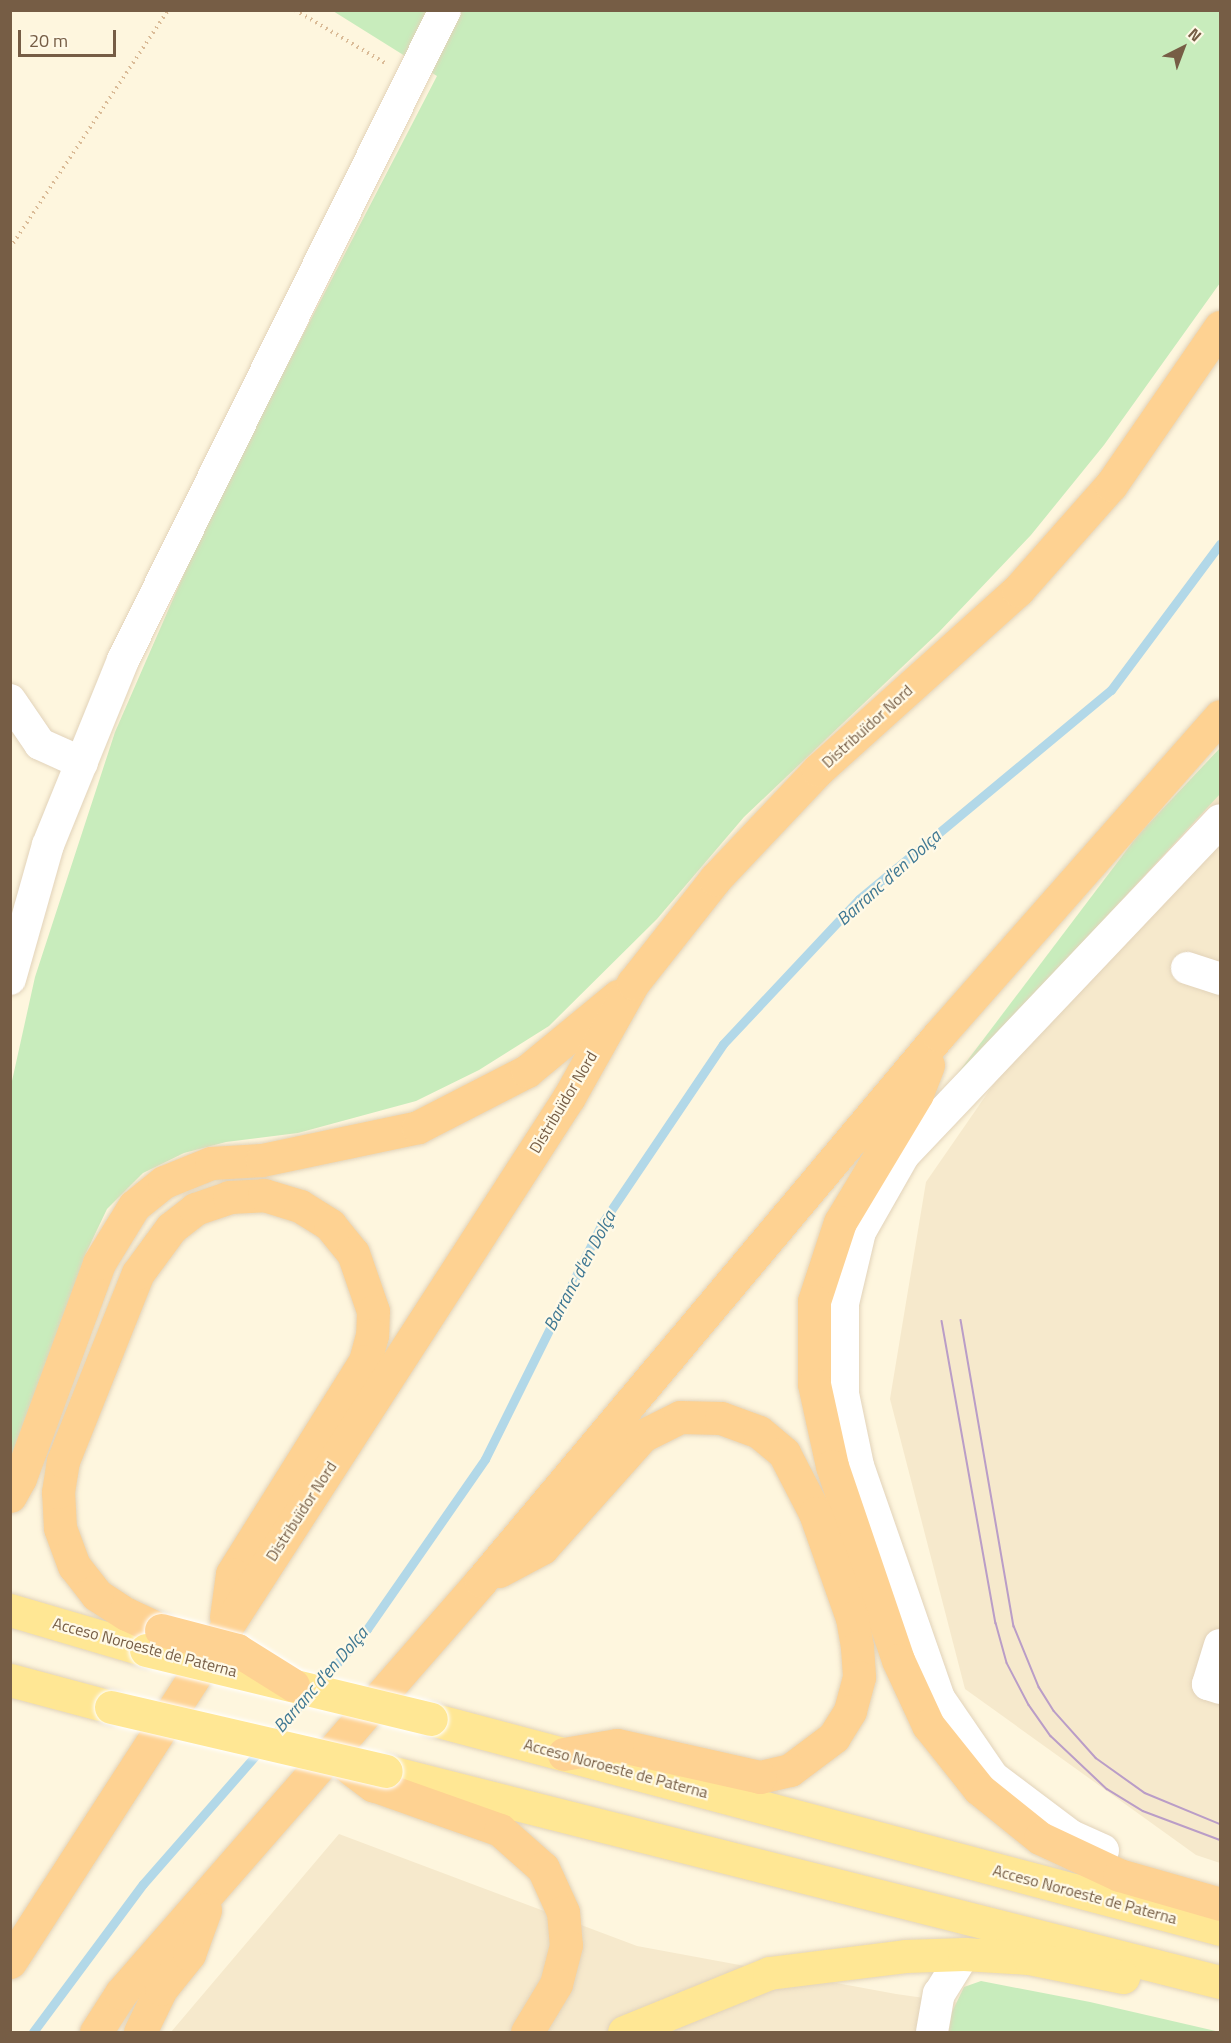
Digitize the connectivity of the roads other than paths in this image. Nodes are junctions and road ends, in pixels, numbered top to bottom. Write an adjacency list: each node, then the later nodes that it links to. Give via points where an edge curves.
1 (445, 10): 5 (street, via 123,660)
2 (1221, 327): 10 (highway, Distribuïdor Nord, via 1111,485 1026,581 818,770 715,879)
3 (10, 700): 5 (street, via 40,744)
4 (1221, 716): 11 (highway)
5 (82, 764): 8 (street, via 48,846)
6 (1221, 820): 24 (street, via 903,1154 859,1231 842,1303 842,1393 857,1465 938,1698 992,1777 1069,1835 1129,1861)
7 (1187, 968): 9 (street)
8 (10, 979)
9 (1221, 979)
10 (633, 983): 12 (highway, via 527,1071 418,1127 262,1160 211,1163 164,1182 134,1206 99,1263); 15 (highway, Distribuïdor Nord, via 569,1097)
11 (939, 1035): 13 (highway); 25 (highway, via 917,1094 840,1222 814,1301 814,1384 832,1466 898,1660 928,1725 979,1789 1040,1838 1119,1875)
12 (10, 1496)
13 (481, 1581): 21 (highway, via 542,1548 642,1436 680,1418 721,1418 759,1432 784,1454 800,1479 852,1618 857,1647 859,1677 850,1711 834,1737 790,1770 760,1777 617,1745); 23 (highway)
14 (10, 1610): 16 (main road, Acceso Noroeste de Paterna)
15 (225, 1628): 16 (highway, via 232,1574 365,1361 372,1335 373,1311 353,1253 330,1225 300,1206 264,1195 229,1197 195,1209 171,1228 138,1273 63,1461 58,1492 60,1528 74,1566 97,1595 126,1614); 28 (highway, Distribuïdor Nord)
16 (154, 1640): 19 (highway, bridge, via 237,1650)
17 (1221, 1645): 20 (street)
18 (10, 1680): 22 (main road, bridge, via 342,1762)
19 (293, 1685): 21 (main road, Acceso Noroeste de Paterna, bridge)
20 (1214, 1686)
21 (564, 1754): 26 (main road, Acceso Noroeste de Paterna)
22 (379, 1778): 29 (main road); 32 (highway, via 500,1830 543,1868 563,1912 566,1945 556,1984)
23 (213, 1888): 30 (highway, via 121,1993); 31 (highway, via 189,1954 161,1989)
24 (1221, 1889)
25 (1221, 1904)
26 (1221, 1929)
27 (964, 1954): 29 (main road, via 1029,1958 1132,1979); 33 (main road, via 905,1956 770,1973); 34 (street, via 939,1994)
28 (10, 1962)
29 (1207, 1978)
30 (96, 2032)
31 (140, 2032)
32 (526, 2032)
33 (624, 2032)
34 (932, 2032)

